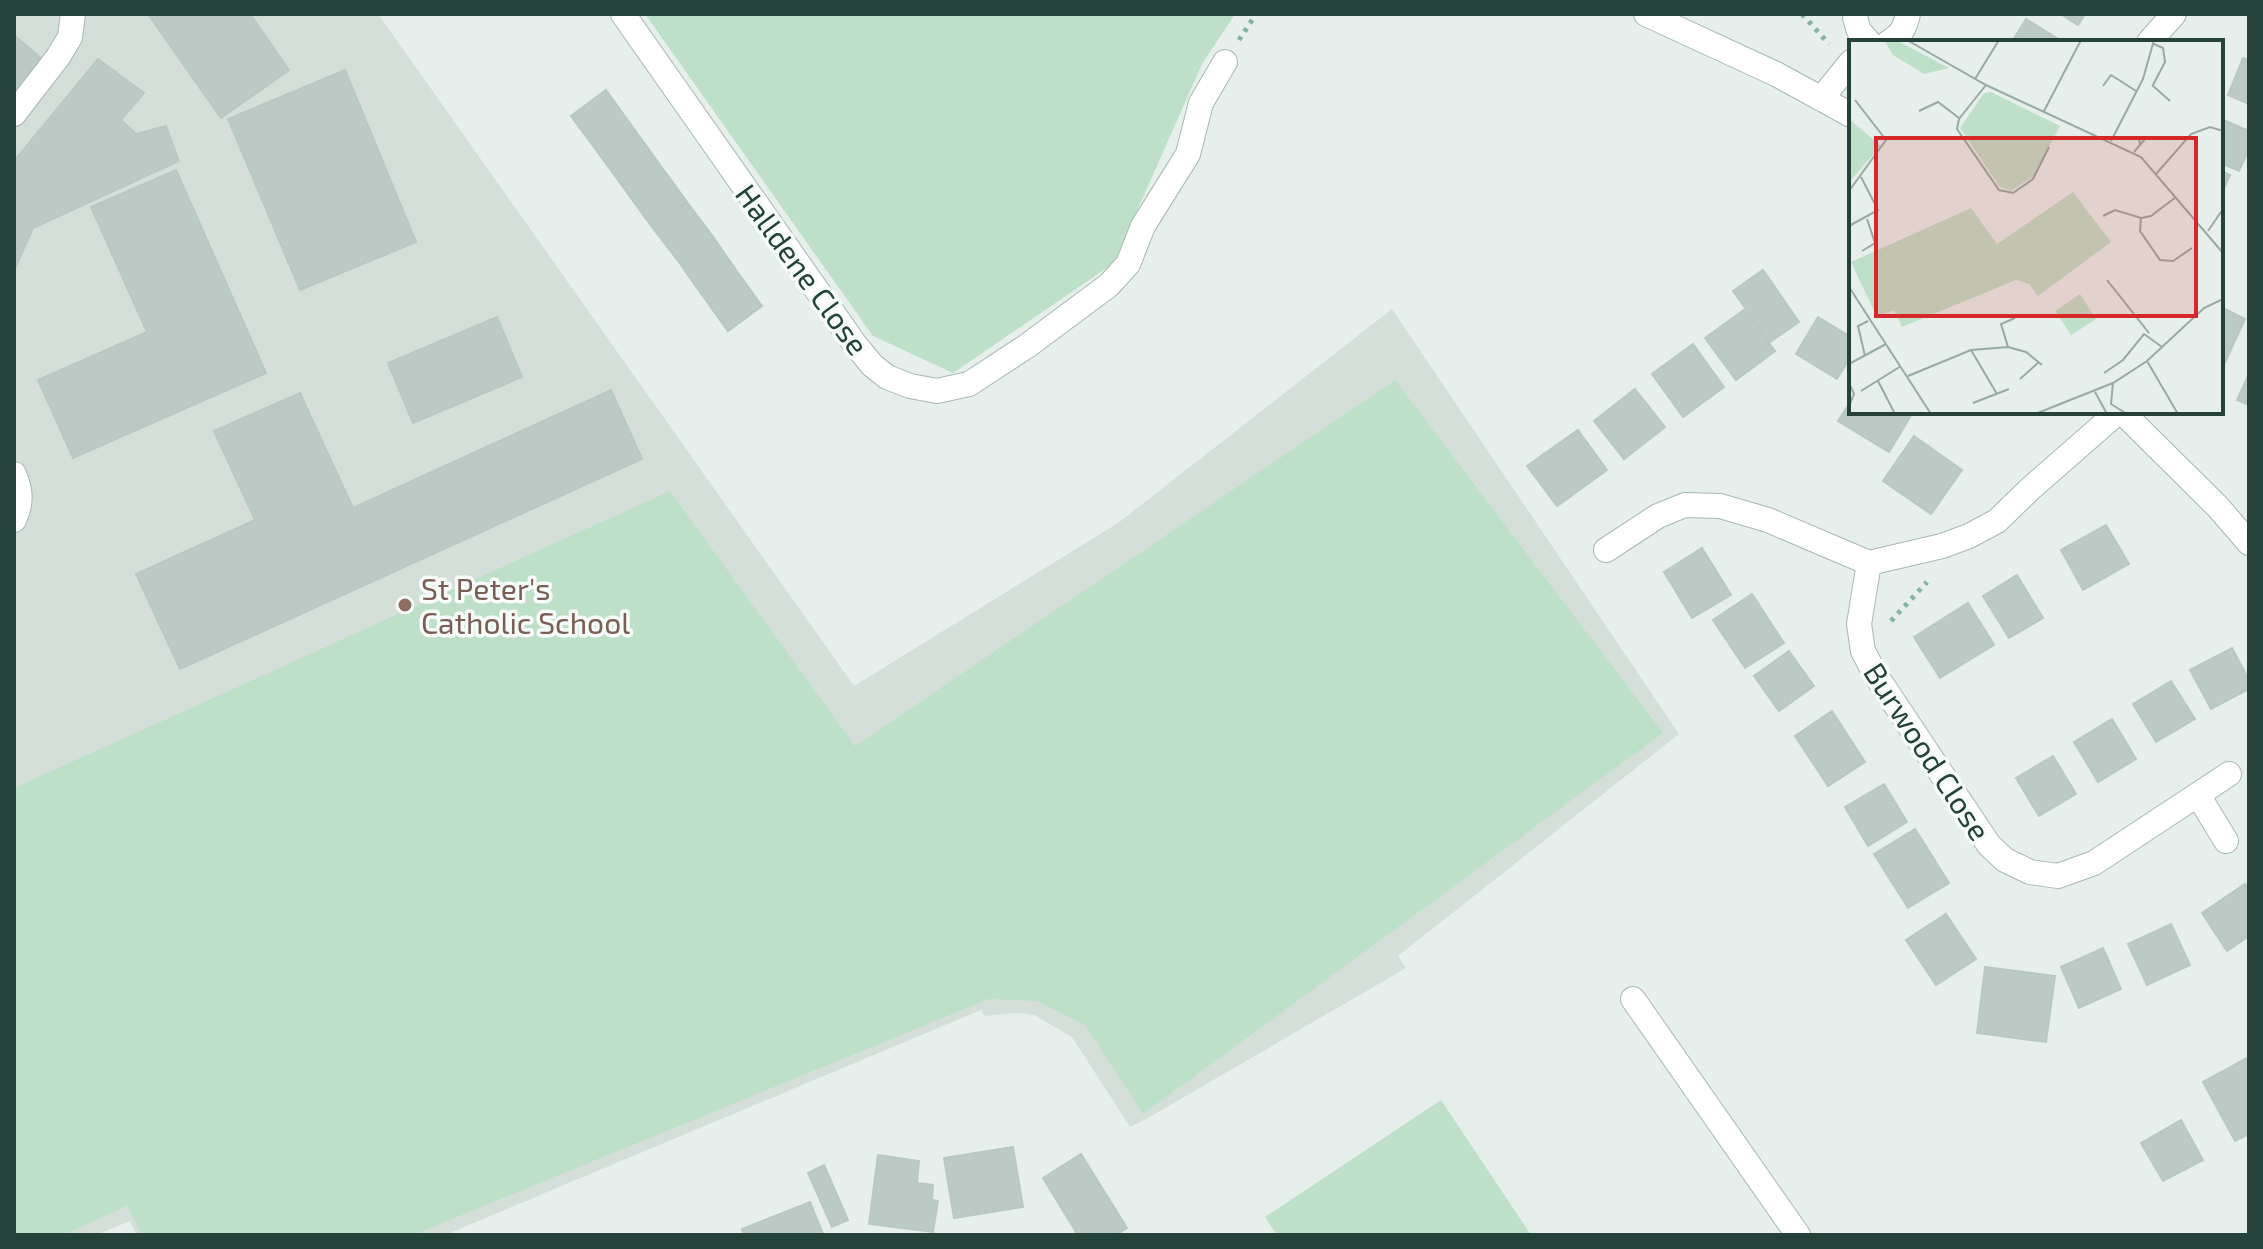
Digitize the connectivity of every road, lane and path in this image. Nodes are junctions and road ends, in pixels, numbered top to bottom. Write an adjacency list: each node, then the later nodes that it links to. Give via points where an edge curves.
1 (73, 14): 15 (street, via 70,37)
2 (623, 14): 11 (street, Halldene Close, via 872,365 887,377 937,391 969,384 1027,346 1109,285 1128,264 1143,226 1188,154 1201,103)
3 (1802, 14): 12 (path)
4 (1856, 14): 8 (street)
5 (1908, 14): 9 (street, via 1906,26)
6 (2174, 14): 10 (street)
7 (1656, 16): 14 (street)
8 (1866, 40)
9 (1893, 40)
10 (2151, 40)
11 (1225, 62)
12 (1849, 63)
13 (1849, 65): 14 (street)
14 (1821, 99): 16 (street)
15 (14, 114)
16 (1849, 114)
17 (2118, 414): 21 (street, via 1997,521)
18 (2122, 414): 22 (street)
19 (14, 474): 20 (street, via 21,490)
20 (14, 520)
21 (1969, 536): 24 (street); 25 (path)
22 (2249, 543)
23 (1606, 550): 24 (street, via 1685,505 1720,506 1768,520)
24 (1869, 563): 25 (street, Burwood Close, via 1859,624)
25 (1863, 651): 27 (street, Burwood Close, via 1989,845 2030,872 2058,876 2094,863)
26 (2229, 774): 27 (street, Burwood Close)
27 (2198, 795): 28 (street)
28 (2226, 841)
29 (1633, 999): 30 (street)
30 (1798, 1235)

